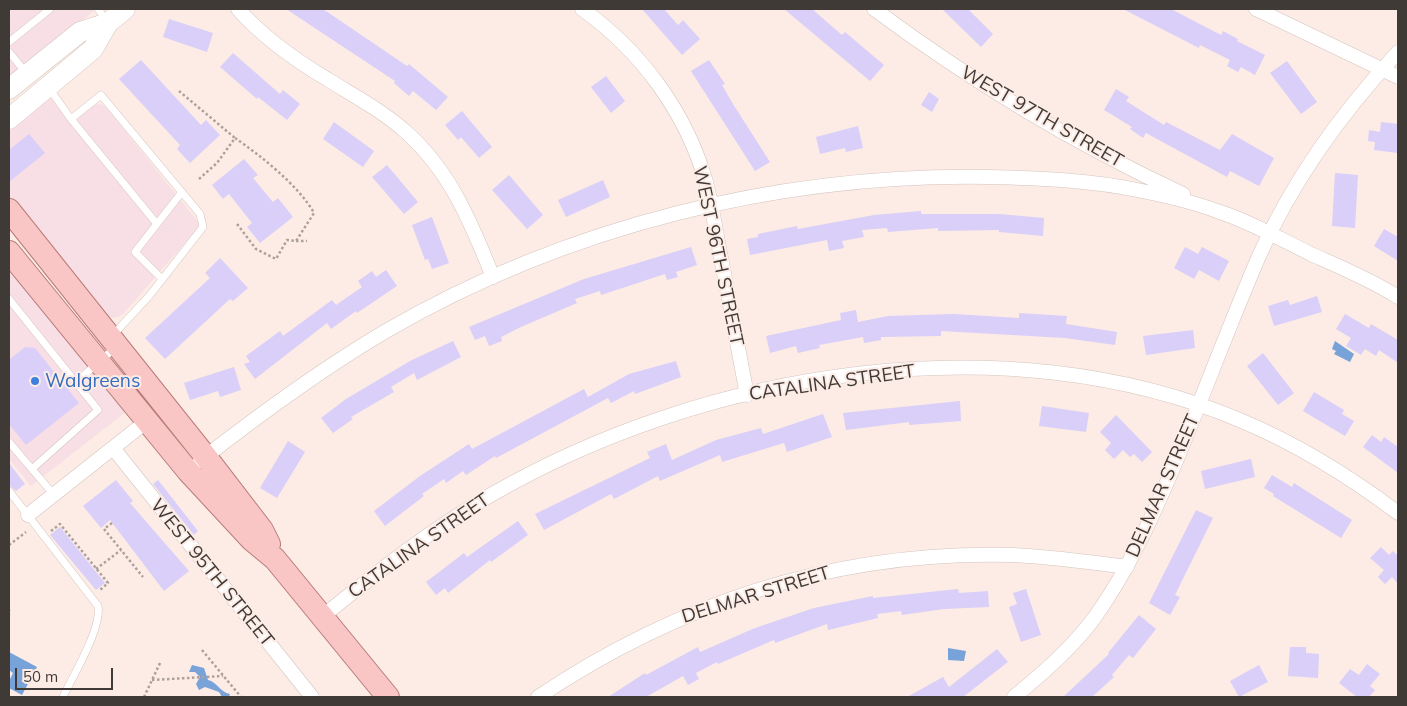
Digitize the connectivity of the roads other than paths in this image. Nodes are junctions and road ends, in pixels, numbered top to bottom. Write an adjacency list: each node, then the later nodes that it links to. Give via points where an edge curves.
1 (50, 9): 8 (lane)
2 (124, 9): 7 (main road)
3 (238, 9): 25 (street, via 298,60 385,115 429,154 451,183 469,216)
4 (582, 9): 19 (street, WEST 96TH STREET, via 628,48 653,76 677,112 694,147)
5 (874, 9): 21 (street, WEST 97TH STREET, via 1026,112 1145,176)
6 (1256, 9): 11 (street)
7 (103, 16): 12 (main road); 14 (main road, via 93,49)
8 (9, 42)
9 (9, 52): 12 (lane)
10 (1398, 52): 11 (street, DELMAR STREET)
11 (1382, 69): 13 (street); 23 (street, DELMAR STREET, via 1322,145)
12 (27, 74): 15 (main road)
13 (1398, 77)
14 (48, 87): 16 (main road); 17 (lane)
15 (9, 89)
16 (9, 119)
17 (71, 119): 18 (lane, via 101,95); 22 (lane)
18 (182, 192): 22 (lane); 26 (lane, via 200,214 203,227)
19 (711, 205): 21 (street, via 830,184 951,176 1085,182 1139,190); 25 (street, via 563,248); 32 (street, WEST 96TH STREET)
20 (9, 210): 29 (main road)
21 (1219, 211): 23 (street)
22 (157, 224): 26 (lane, via 135,252)
23 (1270, 234): 27 (street); 33 (street, DELMAR STREET)
24 (9, 252): 30 (main road)
25 (494, 277): 37 (street, via 418,314 330,366)
26 (162, 279): 29 (lane)
27 (1398, 297)
28 (9, 299): 31 (lane)
29 (114, 341): 30 (lane); 37 (main road)
30 (99, 362): 31 (lane); 34 (main road)
31 (76, 382): 38 (lane, via 98,410)
32 (747, 395): 33 (street, CATALINA STREET, via 869,374 984,368 1080,376 1143,388); 46 (street, CATALINA STREET, via 653,421 545,466 438,528)
33 (1199, 406): 42 (street, CATALINA STREET, via 1240,420 1321,459); 45 (street, DELMAR STREET)
34 (147, 421): 36 (street); 39 (main road)
35 (9, 442): 38 (lane)
36 (113, 448): 41 (street); 48 (street, WEST 95TH STREET)
37 (206, 456): 39 (street); 44 (main road, via 262,530)
38 (32, 469): 41 (lane)
39 (188, 471): 44 (main road, via 252,540)
40 (9, 491): 43 (lane)
41 (54, 495): 43 (street)
42 (1398, 513)
43 (28, 515): 47 (lane, via 98,606 98,618)
44 (275, 559): 46 (main road)
45 (1127, 567): 50 (street, DELMAR STREET, via 1015,555 894,560 833,570 753,592 684,616 622,646); 51 (street, via 1094,618 1071,646)
46 (322, 617): 49 (main road)
47 (63, 697)
48 (312, 697)
49 (388, 697)
50 (538, 697)
51 (1014, 697)

